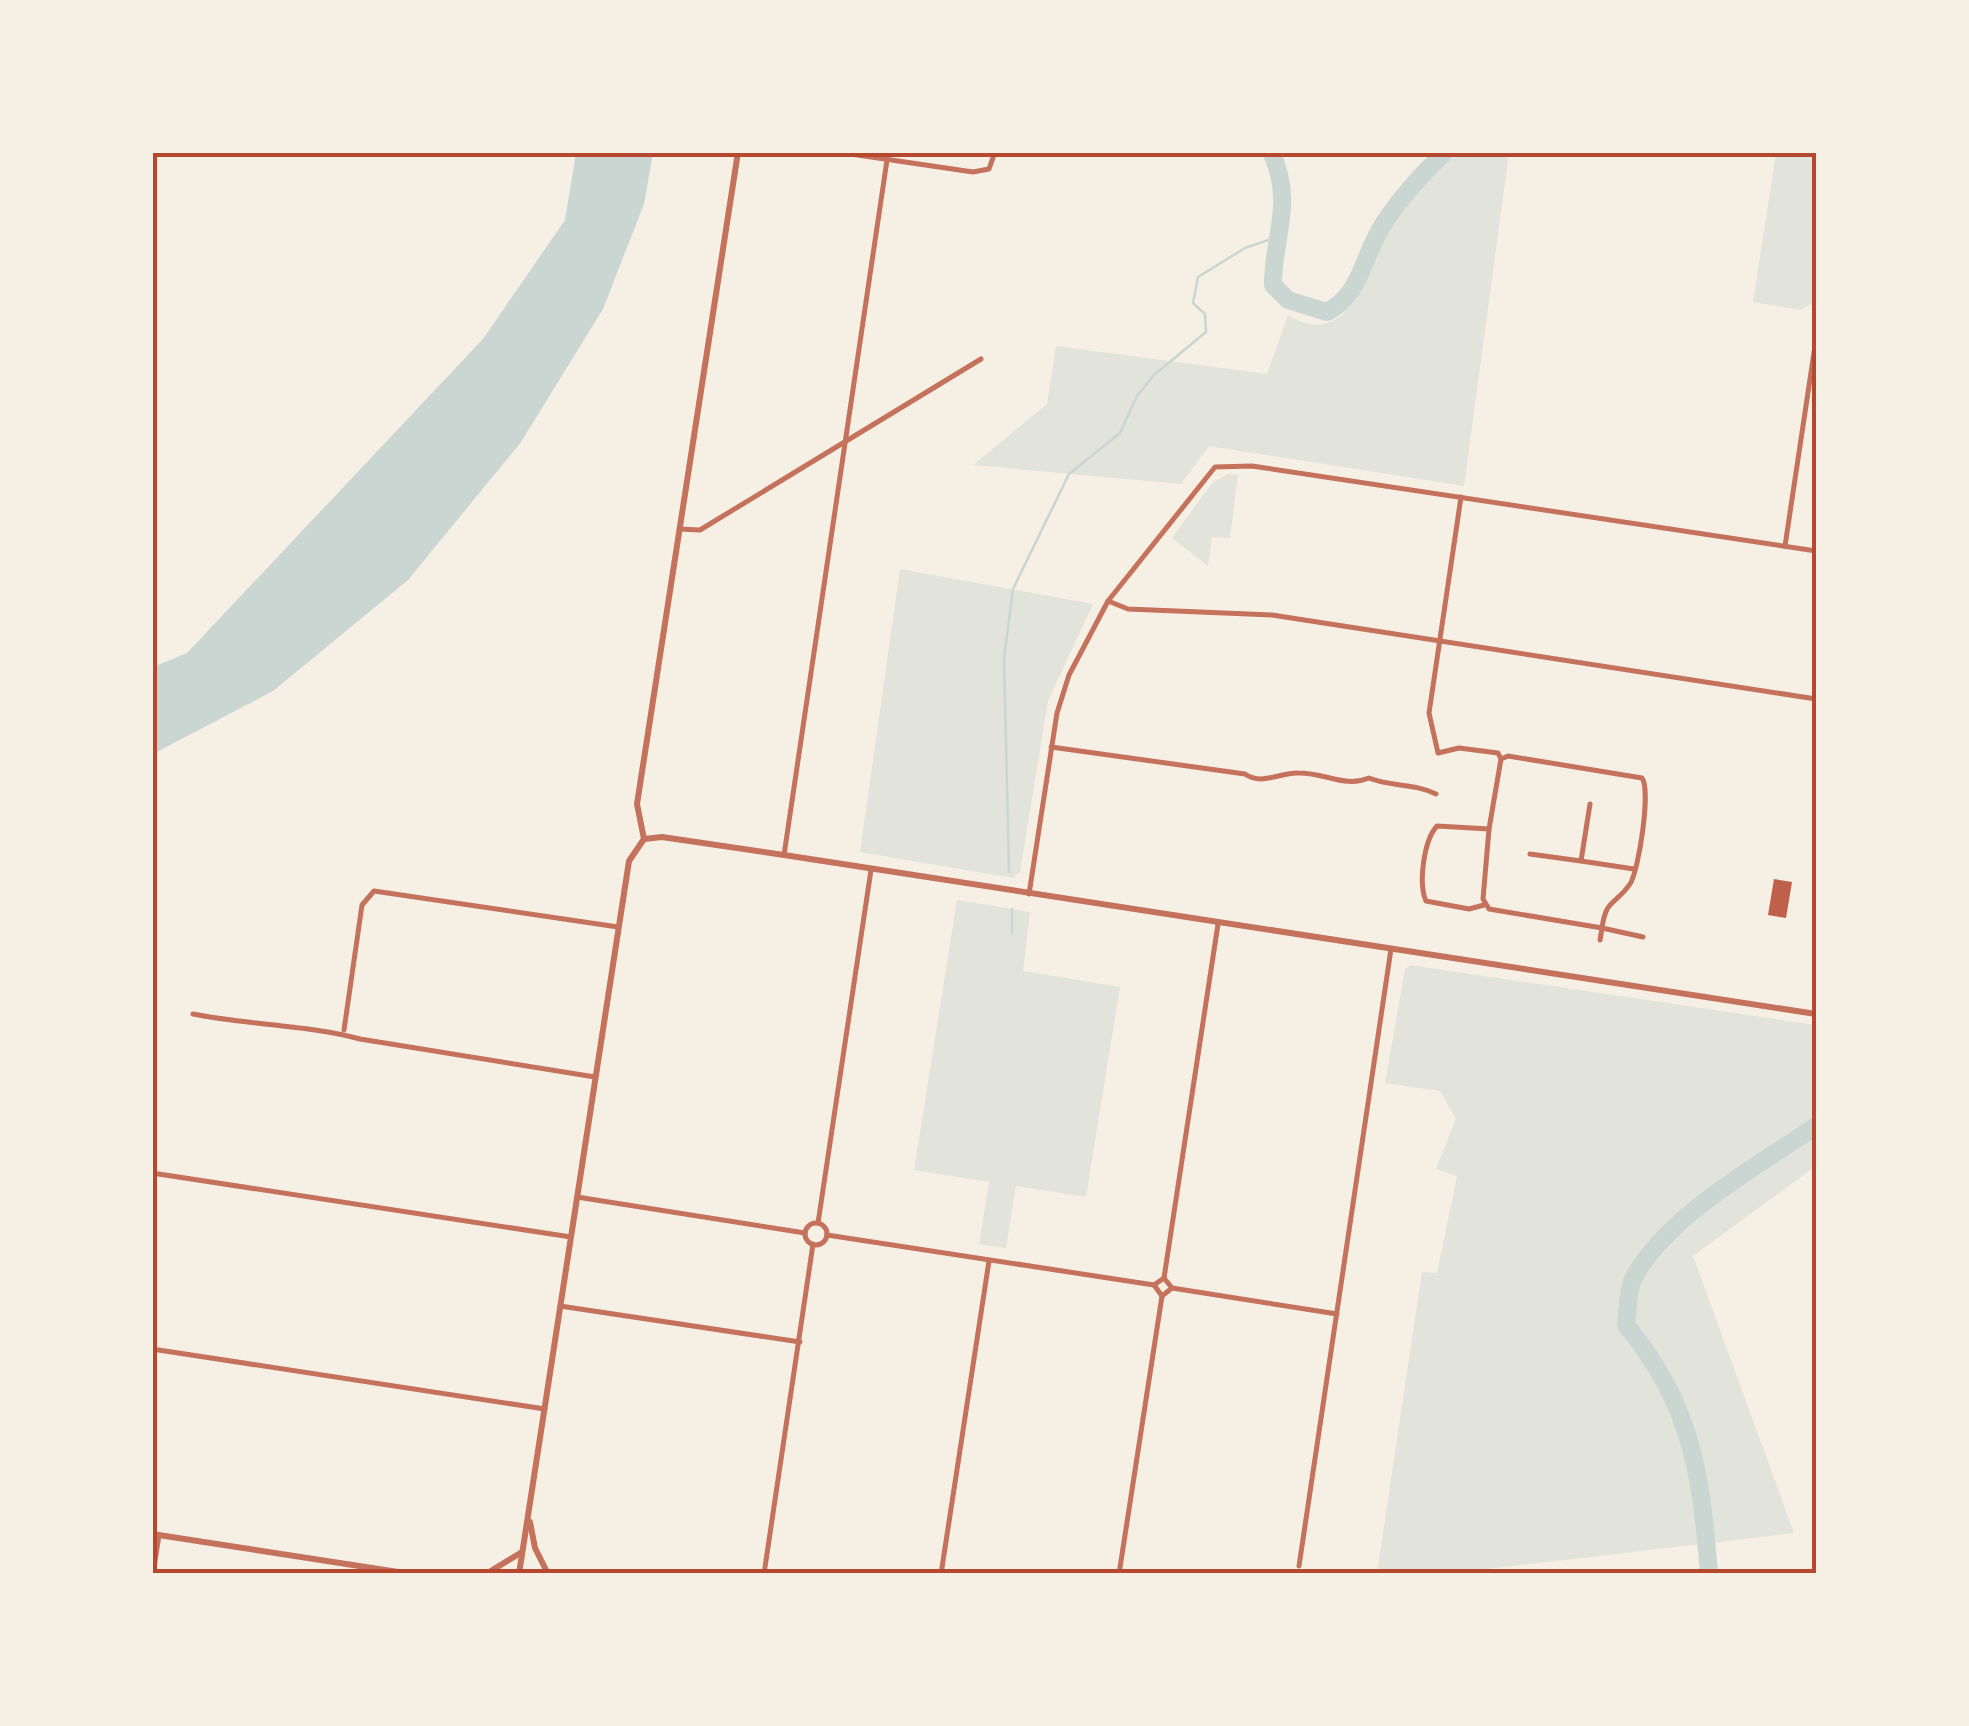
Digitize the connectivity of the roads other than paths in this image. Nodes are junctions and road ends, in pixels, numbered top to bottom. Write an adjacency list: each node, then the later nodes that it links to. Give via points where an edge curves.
1 (738, 152): 10 (street)
2 (838, 152): 4 (street)
3 (996, 152): 4 (street, via 989,169 973,172)
4 (887, 160): 8 (street)
5 (1816, 340): 7 (street)
6 (981, 358): 8 (street)
7 (1812, 394): 11 (street)
8 (846, 442): 10 (street, via 700,530); 23 (street)
9 (1461, 497): 11 (street); 13 (street, via 1232,463 1215,467); 14 (street)
10 (680, 530): 21 (street, via 638,804)
11 (1785, 546): 12 (street)
12 (1816, 551)
13 (1108, 601): 14 (street, via 1128,609 1272,615); 16 (street, via 1061,695)
14 (1440, 641): 15 (street); 17 (street, via 1430,708 1438,753 1484,749)
15 (1816, 698)
16 (1051, 747): 18 (street, via 1258,780 1299,772 1351,785 1369,778); 27 (street)
17 (1501, 760): 20 (street); 25 (street, via 1516,756 1642,778 1648,792)
18 (1436, 794)
19 (1590, 804): 24 (street)
20 (1489, 829): 28 (street); 28 (street, via 1433,830 1422,887 1432,903)
21 (644, 840): 23 (street); 30 (street, via 631,852)
22 (1530, 854): 24 (street)
23 (784, 855): 26 (street)
24 (1581, 861): 25 (street)
25 (1634, 869): 31 (street, via 1630,884 1605,909)
26 (871, 870): 27 (street); 41 (street)
27 (1028, 894): 29 (street)
28 (1484, 906): 31 (street)
29 (1218, 924): 34 (street); 47 (street)
30 (618, 927): 37 (street, via 387,891 370,894 362,906); 38 (street)
31 (1602, 928): 32 (street); 33 (street)
32 (1643, 937)
33 (1600, 940)
34 (1392, 949): 36 (street); 52 (street)
35 (193, 1014): 37 (street, via 317,1034)
36 (1816, 1014)
37 (344, 1030): 38 (street, via 360,1039)
38 (595, 1077): 40 (street)
39 (152, 1173): 44 (street)
40 (577, 1198): 42 (street); 44 (street)
41 (818, 1223): 42 (street); 43 (street)
42 (806, 1232): 45 (street)
43 (827, 1236): 45 (street); 46 (street)
44 (571, 1237): 51 (street)
45 (813, 1244): 53 (street)
46 (989, 1261): 48 (street); 66 (street)
47 (1164, 1278): 48 (street); 49 (street)
48 (1154, 1286): 50 (street)
49 (1172, 1288): 50 (street); 52 (street)
50 (1162, 1296): 67 (street)
51 (560, 1306): 53 (street); 55 (street)
52 (1337, 1314): 59 (street)
53 (800, 1342): 65 (street)
54 (152, 1349): 55 (street)
55 (545, 1408): 56 (street)
56 (529, 1515): 58 (street); 64 (street)
57 (156, 1534): 60 (street); 61 (street)
58 (523, 1551): 62 (street); 63 (street)
59 (1299, 1566)
60 (153, 1574)
61 (411, 1574)
62 (486, 1574)
63 (520, 1574)
64 (548, 1574)
65 (764, 1574)
66 (941, 1574)
67 (1119, 1574)

